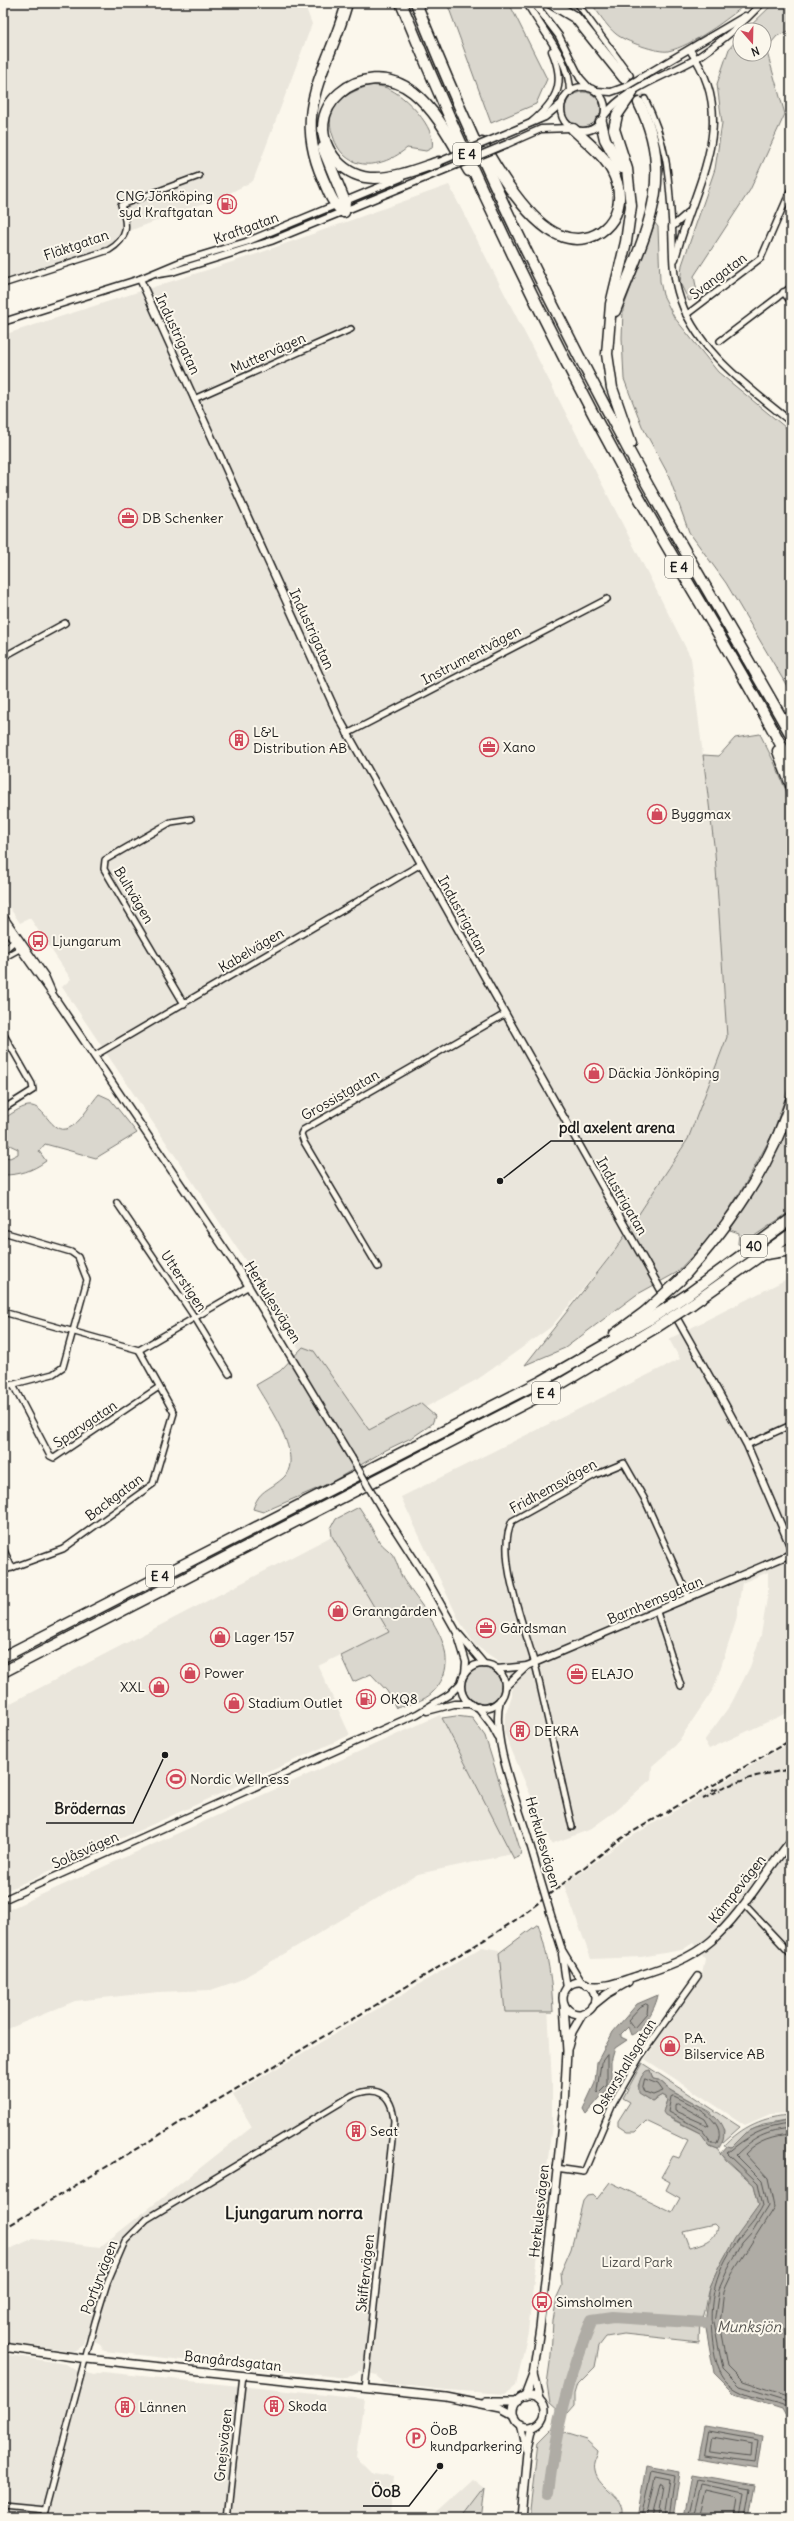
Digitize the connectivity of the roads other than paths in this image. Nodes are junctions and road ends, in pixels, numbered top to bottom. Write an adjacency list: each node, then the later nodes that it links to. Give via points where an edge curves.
1 (346, 3): 30 (highway, via 311,107 311,146)
2 (401, 3): 32 (highway, E 4)
3 (416, 3): 14 (highway, E 4)
4 (527, 3): 10 (street)
5 (534, 3): 15 (street, via 559,36 580,78)
6 (551, 3): 13 (highway, via 576,18)
7 (577, 3): 13 (street)
8 (762, 3): 9 (street)
9 (756, 9): 11 (street); 12 (street, via 720,42)
10 (546, 35): 17 (street, via 566,67); 22 (street, via 559,70 559,87 553,101)
11 (690, 50): 12 (street); 16 (street, via 625,87 611,92)
12 (696, 58): 18 (street); 31 (street, via 712,94 714,124 704,171)
13 (627, 76)
14 (447, 78): 24 (highway, via 508,186 547,228 558,235 580,239 599,234 608,227 617,212 619,193 617,182 608,164); 48 (highway, E 4, via 510,220 574,349)
15 (589, 88): 16 (street); 17 (street, via 582,87)
16 (596, 91): 21 (street, via 604,102)
17 (570, 92): 20 (street)
18 (632, 93): 21 (street, via 616,103); 27 (highway, via 617,115 614,129)
19 (642, 101): 33 (street, via 657,125 667,157); 43 (highway, via 655,146 656,195 646,232)
20 (562, 103): 22 (street, via 545,117); 24 (street, via 562,117)
21 (603, 119): 24 (street, via 592,130); 27 (highway, via 605,140)
22 (532, 122): 25 (street, bridge)
23 (323, 128): 25 (highway, via 325,141 336,160 351,173 362,177 393,176); 30 (highway, via 323,151); 32 (highway, via 328,106 347,86 369,78 399,83 426,104 440,123)
24 (572, 129): 25 (street, bridge, via 541,129 507,144)
25 (441, 166): 30 (street); 30 (street)
26 (199, 176): 37 (street, Fläktgatan, via 121,205 126,230 114,247)
27 (629, 182): 43 (highway, via 630,220 611,304)
28 (791, 189): 29 (street, Svangatan)
29 (790, 198): 41 (street, Svangatan, via 761,258)
30 (341, 207): 35 (street, Kraftgatan, via 246,242 183,261); 35 (street, Kraftgatan, via 253,248 172,272)
31 (688, 213): 33 (street); 34 (street)
32 (499, 227): 52 (highway, E 4, via 561,354 620,464)
33 (672, 227): 34 (street)
34 (674, 265): 41 (street, via 678,293)
35 (156, 274): 36 (street, Kraftgatan)
36 (140, 280): 42 (street, Kraftgatan); 46 (street, Industrigatan)
37 (3, 284)
38 (791, 287): 39 (street)
39 (783, 292): 40 (street); 45 (street)
40 (791, 302)
41 (686, 315): 47 (street, via 704,342 725,365)
42 (3, 322)
43 (609, 326): 48 (highway, via 608,354 612,388 627,435)
44 (351, 329): 46 (street, Muttervägen)
45 (720, 341)
46 (194, 399): 53 (street, Industrigatan)
47 (791, 422)
48 (648, 486): 54 (highway, E 4)
49 (607, 599): 53 (street, Instrumentvägen)
50 (65, 622): 51 (street)
51 (3, 657)
52 (766, 719): 55 (highway); 56 (highway, E 4)
53 (347, 734): 58 (street, Industrigatan)
54 (791, 735)
55 (791, 764)
56 (791, 785)
57 (191, 819): 65 (street, Bultvägen, via 171,822 151,833 105,860 104,869)
58 (421, 864): 65 (street, Kabelvägen); 66 (street, Industrigatan)
59 (3, 916): 61 (street, Herkulesvägen)
60 (3, 925): 61 (street, Herkulesvägen)
61 (17, 940): 62 (street, Herkulesvägen); 63 (street)
62 (22, 947): 64 (street); 68 (street, Herkulesvägen)
63 (3, 951)
64 (3, 958)
65 (184, 1004): 68 (street, Kabelvägen)
66 (504, 1014): 77 (street, Grossistgatan, via 303,1130 301,1134); 90 (street, Industrigatan)
67 (3, 1033): 70 (street, via 33,1090)
68 (94, 1056): 78 (street, Herkulesvägen)
69 (791, 1101): 81 (highway, E 4, bridge, via 764,1164 735,1213 710,1248 679,1281)
70 (3, 1109)
71 (117, 1202): 80 (street, Utterstigen)
72 (791, 1219): 81 (highway, 40, bridge)
73 (3, 1232): 82 (street, via 71,1252 78,1257 87,1280)
74 (791, 1234): 76 (highway, E 4)
75 (791, 1250): 76 (highway)
76 (762, 1255): 81 (highway, E 4, bridge, via 692,1304)
77 (378, 1267)
78 (249, 1286): 80 (street); 98 (street, Herkulesvägen, bridge)
79 (3, 1312): 82 (street)
80 (196, 1318): 83 (street); 85 (street, Utterstigen)
81 (650, 1320): 84 (highway, 40); 104 (highway, E 4, via 540,1396)
82 (73, 1332): 83 (street); 86 (street, via 63,1367 59,1372)
83 (139, 1350): 88 (street, Backgatan)
84 (579, 1360): 99 (highway, E 4, via 473,1417)
85 (229, 1374)
86 (13, 1385): 87 (street); 88 (street, Sparvgatan, via 50,1456 54,1458)
87 (3, 1387)
88 (159, 1387): 94 (street, Backgatan, via 174,1413 153,1484 63,1550)
89 (791, 1425): 90 (street)
90 (747, 1445): 92 (street, Industrigatan)
91 (3, 1548): 94 (street)
92 (791, 1548)
93 (791, 1554): 96 (street, Barnhemsgatan)
94 (12, 1568): 95 (street, Backgatan)
95 (3, 1571)
96 (689, 1598): 97 (street, Barnhemsgatan); 101 (street, Fridhemsvägen, via 644,1498 624,1463 529,1511 512,1521 507,1531 510,1578)
97 (658, 1612): 101 (street, Barnhemsgatan); 107 (street)
98 (456, 1631): 100 (street, Herkulesvägen); 105 (street, Herkulesvägen, via 465,1657)
99 (3, 1657)
100 (484, 1664): 103 (street); 105 (street, via 471,1667)
101 (534, 1664): 102 (street, Barnhemsgatan); 114 (street, Fridhemsvägen)
102 (527, 1666): 103 (street, Barnhemsgatan); 108 (street, Barnhemsgatan)
103 (497, 1669): 108 (street, via 503,1677)
104 (3, 1672)
105 (465, 1673): 106 (street)
106 (461, 1683): 110 (street, via 463,1695); 112 (street, Solåsvägen, via 450,1694)
107 (681, 1686)
108 (505, 1687): 109 (street)
109 (500, 1700): 111 (street, via 490,1706); 113 (street, Herkulesvägen, via 497,1715)
110 (471, 1704): 111 (street); 112 (street, Solåsvägen, via 454,1704)
111 (478, 1707): 113 (street, Herkulesvägen)
112 (417, 1714): 116 (street, Solåsvägen)
113 (500, 1742): 118 (street, Herkulesvägen, bridge)
114 (572, 1827)
115 (791, 1841): 117 (main road, Kämpevägen)
116 (3, 1900)
117 (744, 1904): 119 (street); 120 (main road, Kämpevägen, via 710,1942 686,1957)
118 (562, 1950): 122 (street, Herkulesvägen); 123 (street, Herkulesvägen)
119 (791, 1954)
120 (656, 1970): 122 (main road, Kämpevägen, via 604,1986); 125 (main road, Kämpevägen, via 618,1987)
121 (698, 1976): 129 (street, Oskarshallsgatan, via 640,2057 613,2104 584,2172)
122 (584, 1984): 123 (main road, via 574,1983); 125 (main road, via 594,1998)
123 (566, 1988): 124 (main road, via 563,1995)
124 (564, 2004): 126 (main road, via 574,2013); 127 (main road, Herkulesvägen)
125 (591, 2007): 126 (main road)
126 (583, 2013): 127 (main road, Herkulesvägen, via 572,2032)
127 (567, 2051): 129 (main road, Herkulesvägen)
128 (380, 2092): 131 (street, Porfyrvägen, via 364,2090 353,2095 147,2219 124,2240 95,2322); 134 (street, Skiffervägen, via 394,2109 394,2121)
129 (556, 2168): 133 (main road, Herkulesvägen)
130 (3, 2347): 131 (main road, Bangårdsgatan)
131 (86, 2359): 132 (main road, Bangårdsgatan); 144 (street, Porfyrvägen)
132 (243, 2375): 134 (main road, Bangårdsgatan); 146 (street, Gnejsvägen)
133 (533, 2375): 135 (main road, Herkulesvägen); 136 (main road, Herkulesvägen)
134 (365, 2389): 137 (main road, Bangårdsgatan)
135 (525, 2396): 136 (main road); 138 (main road)
136 (539, 2398): 141 (main road, via 545,2414)
137 (460, 2400): 138 (main road, Bangårdsgatan); 139 (main road, Bangårdsgatan, via 501,2408)
138 (517, 2400): 139 (main road)
139 (514, 2415): 140 (main road)
140 (521, 2424): 141 (main road); 142 (main road)
141 (534, 2426): 142 (main road)
142 (527, 2452): 147 (main road)
143 (3, 2506): 144 (street)
144 (45, 2510): 145 (street, Porfyrvägen)
145 (43, 2518)
146 (227, 2518)
147 (521, 2518)

